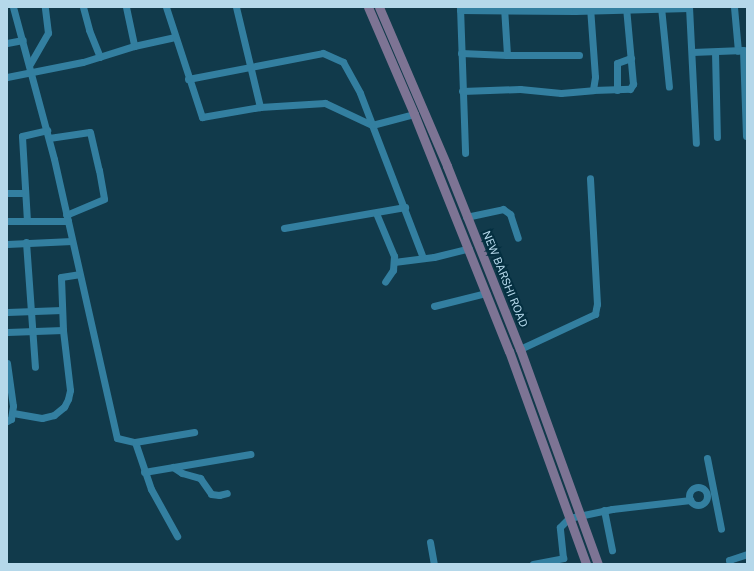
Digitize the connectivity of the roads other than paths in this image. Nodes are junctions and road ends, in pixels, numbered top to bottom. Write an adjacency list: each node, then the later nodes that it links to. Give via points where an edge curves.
1 (13, 7): 10 (street); 18 (street)
2 (45, 7): 29 (street, via 48,33)
3 (84, 7): 27 (street, via 89,30)
4 (126, 7): 20 (street)
5 (166, 7): 17 (street)
6 (236, 7): 30 (street)
7 (368, 7): 39 (main road, NEW BARSHI ROAD)
8 (380, 7): 52 (main road, NEW BARSHI ROAD)
9 (734, 7): 21 (street)
10 (7, 8)
11 (460, 8): 14 (street); 24 (street)
12 (661, 8): 13 (street); 16 (street); 34 (street)
13 (689, 8): 22 (street)
14 (504, 9): 15 (street); 26 (street)
15 (591, 9): 16 (street); 35 (street, via 595,77)
16 (626, 9): 28 (street)
17 (175, 37): 20 (street); 33 (street)
18 (23, 40): 19 (street); 29 (street)
19 (7, 43)
20 (134, 46): 27 (street)
21 (743, 50): 23 (street); 42 (street)
22 (692, 52): 23 (street); 45 (street)
23 (715, 52): 43 (street)
24 (461, 53): 26 (street); 37 (street)
25 (579, 54): 26 (street)
26 (507, 55)
27 (100, 57): 31 (street)
28 (631, 58): 36 (street, via 617,63); 36 (street, via 633,84 630,89)
29 (30, 64): 31 (street)
30 (251, 69): 33 (street); 38 (street); 40 (street, via 323,53 331,55 343,62 360,93)
31 (33, 73): 32 (street); 41 (street)
32 (7, 77)
33 (188, 79): 38 (street, via 202,117)
34 (669, 87)
35 (593, 90): 36 (street); 37 (street, via 561,93 520,89)
36 (617, 90)
37 (462, 91): 46 (street)
38 (260, 106): 40 (street, via 325,103)
39 (414, 114): 40 (street); 61 (main road, NEW BARSHI ROAD)
40 (372, 125): 50 (street)
41 (47, 130): 44 (street); 49 (street, via 22,136)
42 (746, 136)
43 (718, 137)
44 (49, 138): 53 (street); 53 (street, via 90,132 99,170 104,199)
45 (696, 143)
46 (465, 153)
47 (590, 178): 74 (street, via 597,304 595,314)
48 (7, 193): 49 (street)
49 (25, 193): 55 (street)
50 (405, 207): 51 (street); 62 (street)
51 (376, 213): 56 (street); 63 (street)
52 (466, 217): 57 (street, via 503,209 510,214); 74 (main road, NEW BARSHI ROAD)
53 (67, 218): 55 (street); 58 (street)
54 (7, 221): 55 (street)
55 (27, 221)
56 (284, 228)
57 (518, 238)
58 (72, 240): 59 (street); 64 (street)
59 (26, 242): 60 (street); 69 (street)
60 (7, 244)
61 (468, 248): 62 (street); 66 (main road, NEW BARSHI ROAD)
62 (423, 258): 63 (street)
63 (394, 262): 65 (street, via 393,270)
64 (79, 274): 68 (street, via 61,277); 80 (street, via 117,438 122,442)
65 (385, 282)
66 (486, 292): 67 (street); 90 (main road, NEW BARSHI ROAD)
67 (434, 306)
68 (62, 310): 69 (street); 71 (street)
69 (32, 311): 70 (street); 73 (street)
70 (7, 312)
71 (63, 330): 73 (street); 77 (street, via 70,390 64,407 54,415 42,418)
72 (7, 332): 73 (street)
73 (32, 332): 76 (street)
74 (520, 349): 89 (main road, NEW BARSHI ROAD)
75 (7, 363): 77 (street)
76 (34, 367)
77 (14, 412): 78 (street)
78 (7, 421)
79 (194, 432): 80 (street)
80 (135, 442): 84 (street)
81 (250, 454): 83 (street)
82 (707, 458): 86 (street)
83 (174, 467): 84 (street); 85 (street, via 200,478 211,494)
84 (144, 472): 92 (street)
85 (227, 493)
86 (710, 495): 87 (street, via 700,505); 87 (street, via 705,490 696,488 691,491); 91 (street)
87 (690, 500): 88 (street)
88 (604, 510): 89 (street); 94 (street)
89 (582, 516): 90 (street); 99 (main road, NEW BARSHI ROAD)
90 (569, 518): 97 (street, via 560,528 563,558); 98 (main road, NEW BARSHI ROAD)
91 (721, 529)
92 (177, 536)
93 (430, 542): 96 (street)
94 (612, 550)
95 (747, 554): 100 (street, via 729,560)
96 (434, 564)
97 (533, 564)
98 (586, 564)
99 (598, 564)
100 (730, 564)

